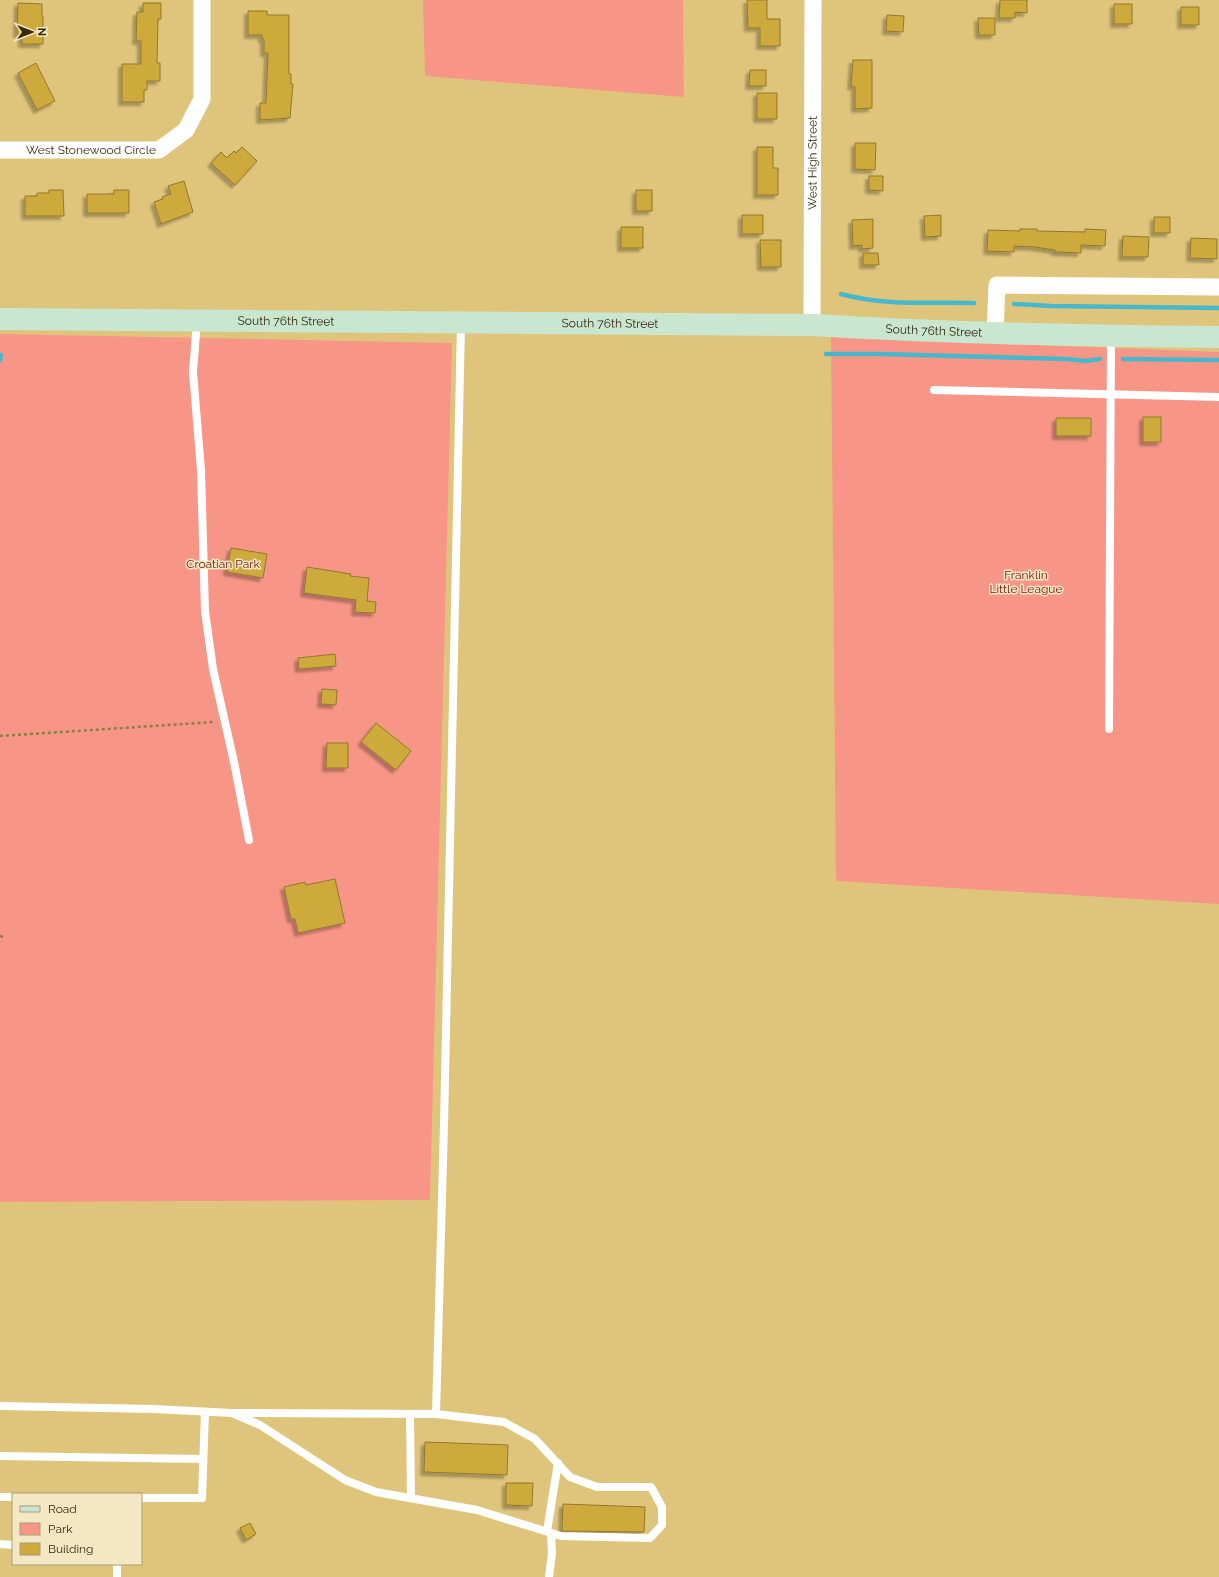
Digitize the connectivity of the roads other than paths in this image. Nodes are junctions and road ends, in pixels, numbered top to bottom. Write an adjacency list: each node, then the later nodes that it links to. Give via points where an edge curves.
1 (202, 0): 3 (street, West Stonewood Circle, via 202,99 186,130 159,150)
2 (813, 0): 8 (street, West High Street)
3 (0, 150)
4 (1219, 287): 9 (street, via 997,285)
5 (0, 319): 6 (main road, South 76th Street)
6 (197, 320): 7 (main road, South 76th Street); 16 (lane, via 193,372 201,470 205,611 213,669)
7 (461, 322): 8 (main road, South 76th Street); 21 (lane)
8 (812, 325): 9 (main road, South 76th Street)
9 (995, 333): 10 (main road, South 76th Street)
10 (1111, 336): 11 (main road, South 76th Street); 13 (lane)
11 (1219, 338)
12 (934, 390): 13 (lane)
13 (1111, 393): 14 (lane); 15 (lane)
14 (1219, 397)
15 (1109, 729)
16 (249, 840)
17 (0, 1406): 18 (lane)
18 (205, 1412): 19 (lane); 23 (lane)
19 (232, 1413): 20 (lane); 28 (lane, via 260,1425 345,1480 376,1492)
20 (410, 1414): 21 (lane); 28 (lane)
21 (436, 1414): 24 (lane, via 504,1422 535,1438)
22 (0, 1456): 23 (lane)
23 (203, 1459): 27 (lane, via 202,1498)
24 (558, 1463): 29 (lane); 29 (lane, via 570,1477 597,1487 651,1487 662,1507 662,1525 650,1538 561,1536)
25 (0, 1497): 26 (lane)
26 (12, 1497)
27 (142, 1498)
28 (411, 1498): 29 (lane, via 477,1510)
29 (549, 1532): 34 (lane, via 552,1553)
30 (0, 1544): 31 (lane)
31 (12, 1545)
32 (117, 1565): 33 (lane)
33 (117, 1577)
34 (549, 1577)

